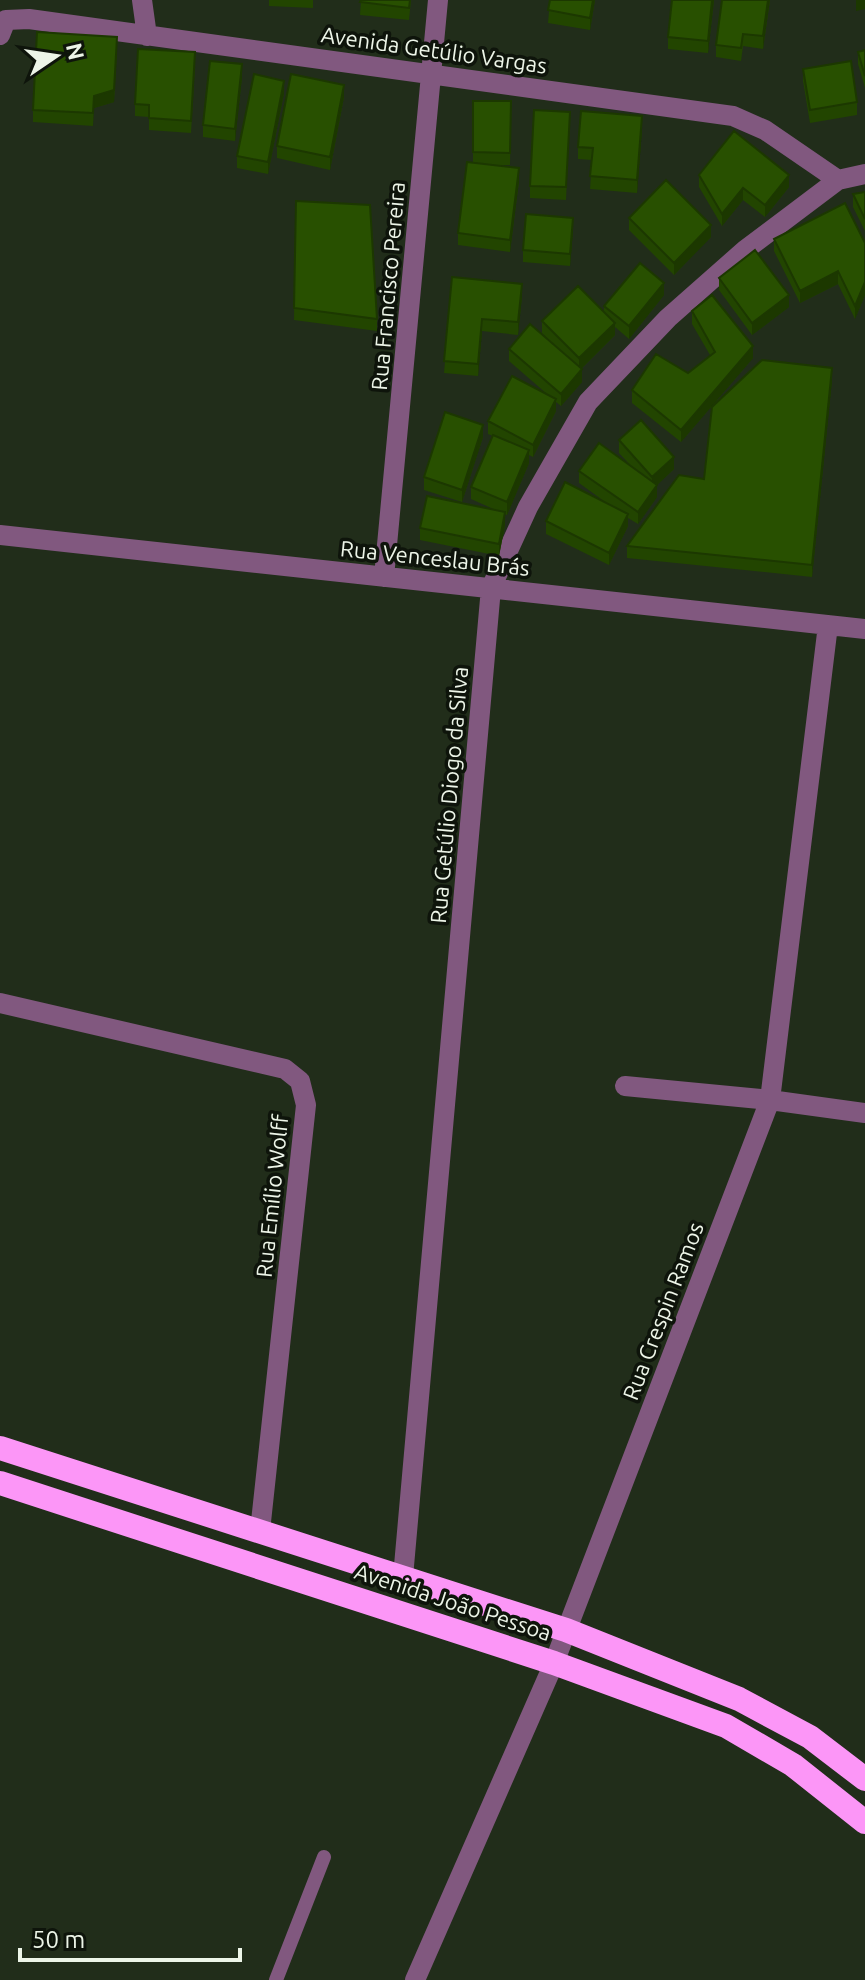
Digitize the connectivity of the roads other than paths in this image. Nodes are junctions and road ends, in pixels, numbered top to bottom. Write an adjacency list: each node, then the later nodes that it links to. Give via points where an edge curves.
1 (142, 0): 4 (street)
2 (438, 0): 5 (street, Rua Francisco Pereira)
3 (3, 28): 4 (street, Avenida Getúlio Vargas, via 29,19)
4 (147, 36): 5 (street, Avenida Getúlio Vargas)
5 (432, 73): 7 (street, Avenida Getúlio Vargas, via 733,116 765,130); 9 (street, Rua Francisco Pereira)
6 (865, 174): 7 (street, Rua Getúlio Diogo da Silva)
7 (838, 180): 10 (street, Rua Getúlio Diogo da Silva, via 745,250 668,318 588,402 528,507)
8 (0, 535): 9 (street, Rua Venceslau Brás)
9 (384, 577): 10 (street, Rua Venceslau Brás)
10 (491, 588): 11 (street, Rua Venceslau Brás); 20 (street, Rua Getúlio Diogo da Silva)
11 (828, 625): 12 (street, Rua Venceslau Brás); 15 (street, Rua Crespin Ramos)
12 (865, 629)
13 (0, 1003): 19 (street, Rua Emílio Wolff, via 285,1069 300,1081 306,1105)
14 (625, 1086): 15 (street)
15 (770, 1100): 16 (street); 21 (street, Rua Crespin Ramos)
16 (865, 1113)
17 (0, 1448): 19 (highway, Avenida João Pessoa)
18 (0, 1483): 22 (highway, Avenida João Pessoa)
19 (260, 1531): 20 (highway, Avenida João Pessoa)
20 (403, 1577): 21 (highway, Avenida João Pessoa)
21 (566, 1630): 22 (street, Rua Crespin Ramos); 23 (highway, Avenida João Pessoa, via 739,1699 810,1737)
22 (554, 1663): 24 (highway, Avenida João Pessoa, via 726,1726 793,1765); 27 (street, Rua Crespin Ramos)
23 (865, 1779)
24 (865, 1822)
25 (324, 1857): 26 (lane)
26 (276, 1980)
27 (415, 1980)

